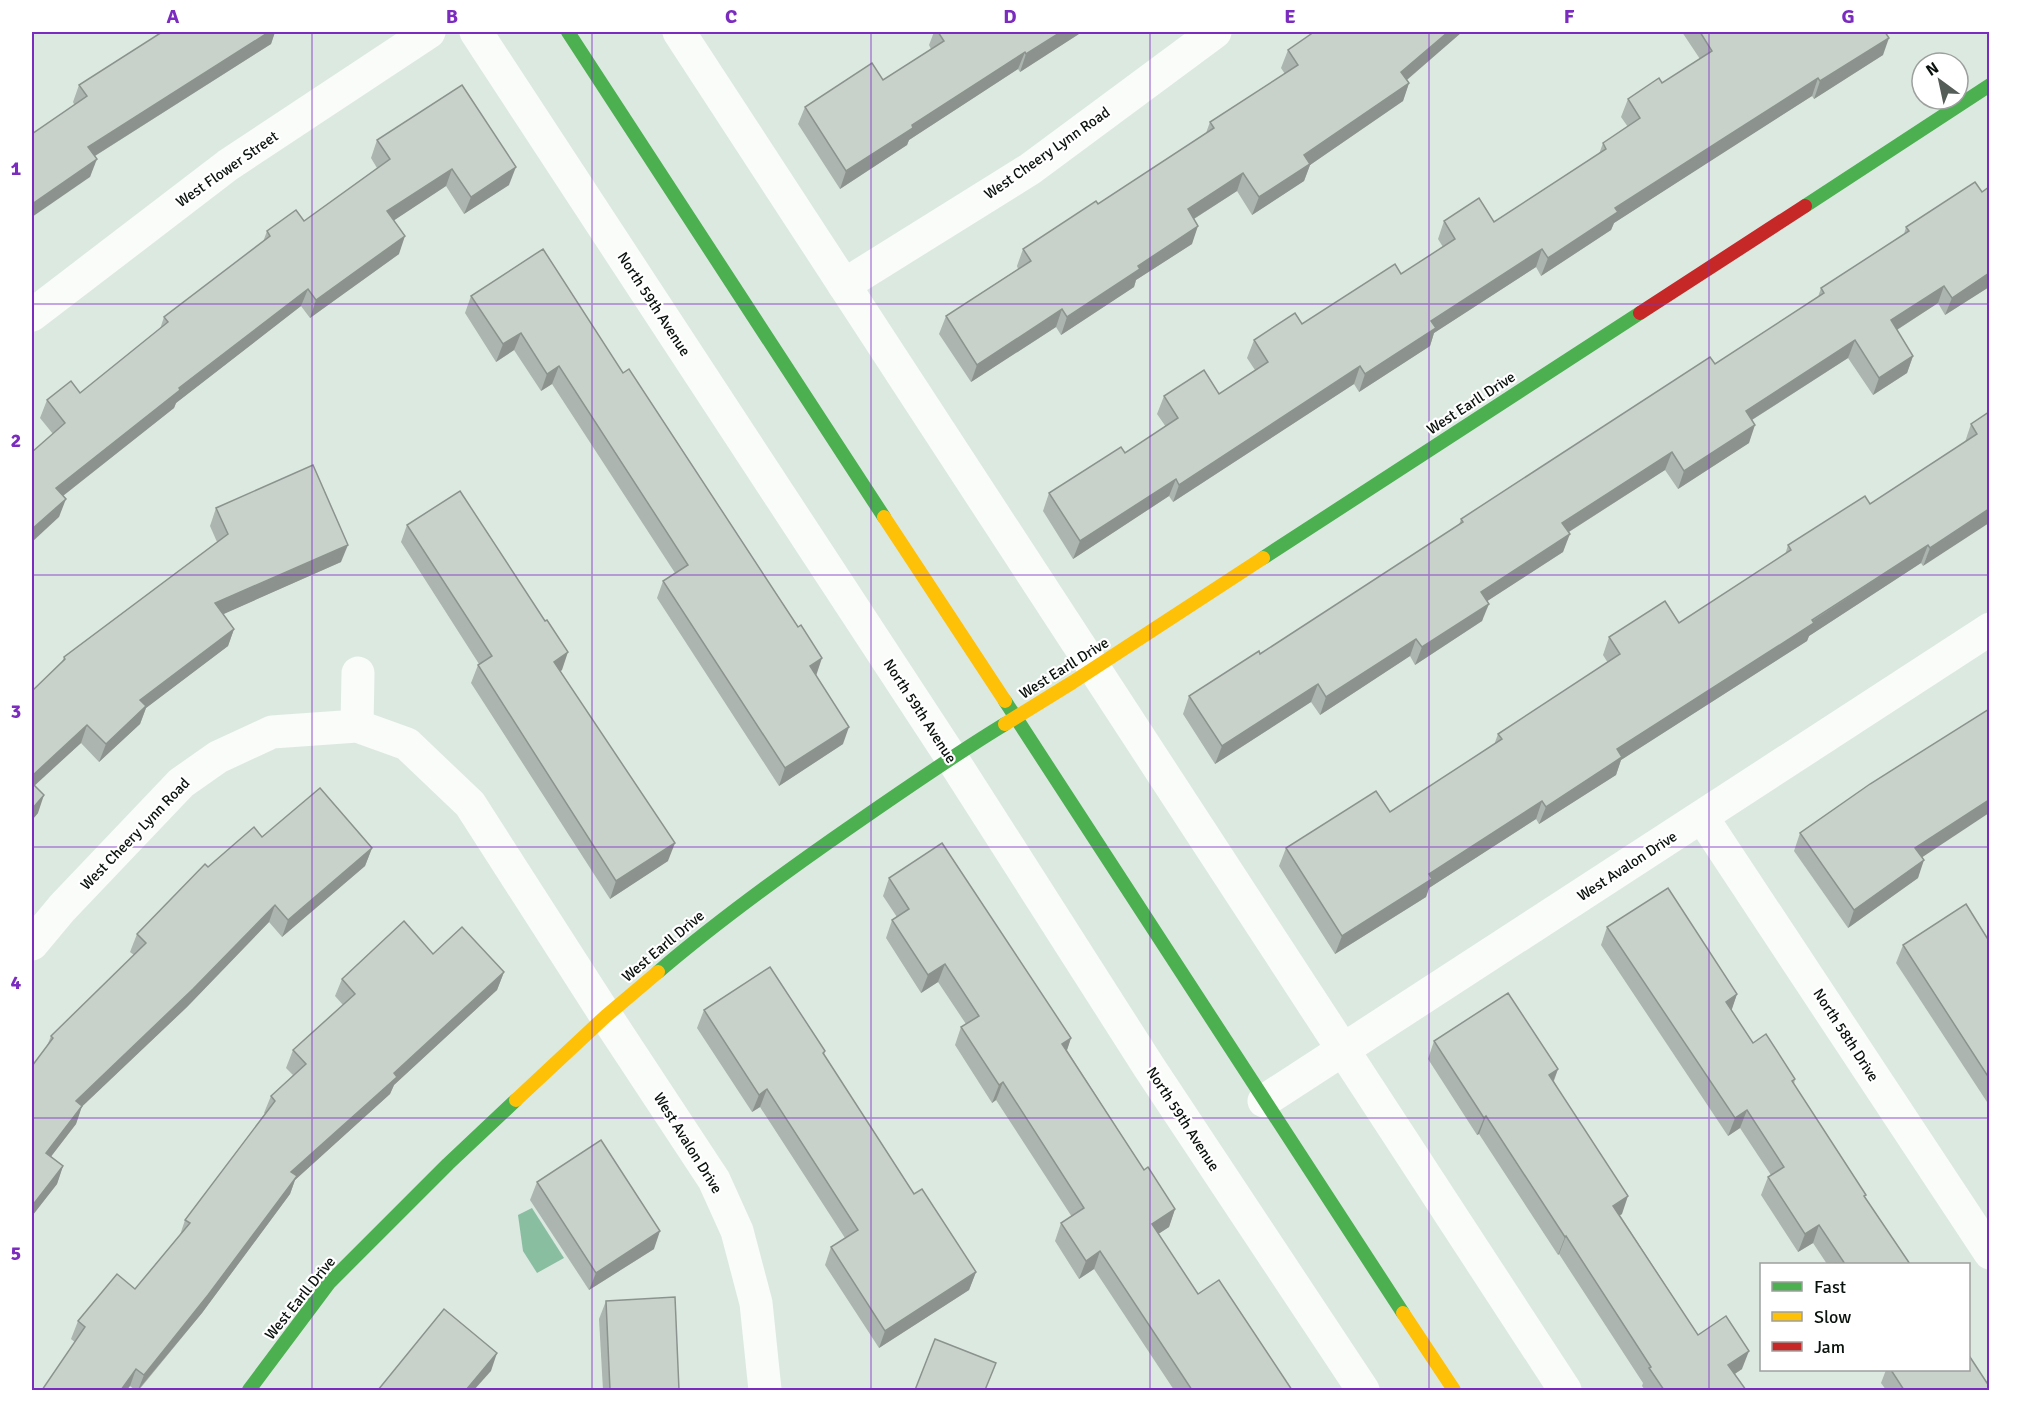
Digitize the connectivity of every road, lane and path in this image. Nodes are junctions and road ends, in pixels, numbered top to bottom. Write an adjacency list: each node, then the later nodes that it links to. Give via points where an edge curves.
1 (429, 32): 8 (street, West Flower Street, via 228,165)
2 (476, 32): 14 (street, North 59th Avenue)
3 (568, 32): 12 (street)
4 (679, 32): 7 (street)
5 (1215, 32): 7 (street, West Cheery Lynn Road, via 1030,170)
6 (1989, 85): 10 (street, West Earll Drive)
7 (844, 285): 10 (street)
8 (32, 315)
9 (1989, 629): 15 (street, West Avalon Drive)
10 (1094, 669): 12 (street, West Earll Drive); 18 (street)
11 (358, 673): 13 (street)
12 (1016, 718): 14 (street, West Earll Drive); 19 (street)
13 (357, 726): 16 (street, West Cheery Lynn Road, via 272,732 218,757 181,783); 17 (street, West Cheery Lynn Road, via 407,744 470,804)
14 (951, 758): 17 (street, West Earll Drive, via 707,930); 23 (street, North 59th Avenue)
15 (1702, 817): 18 (street, West Avalon Drive); 20 (street, North 58th Drive)
16 (32, 944)
17 (606, 1016): 21 (street, West Avalon Drive, via 714,1180 737,1231 756,1303); 22 (street, West Earll Drive, via 448,1164 329,1283)
18 (1343, 1050): 19 (street, West Avalon Drive); 25 (street)
19 (1264, 1101): 24 (street)
20 (1989, 1253)
21 (770, 1389)
22 (249, 1390)
23 (1363, 1390)
24 (1454, 1390)
25 (1564, 1390)

